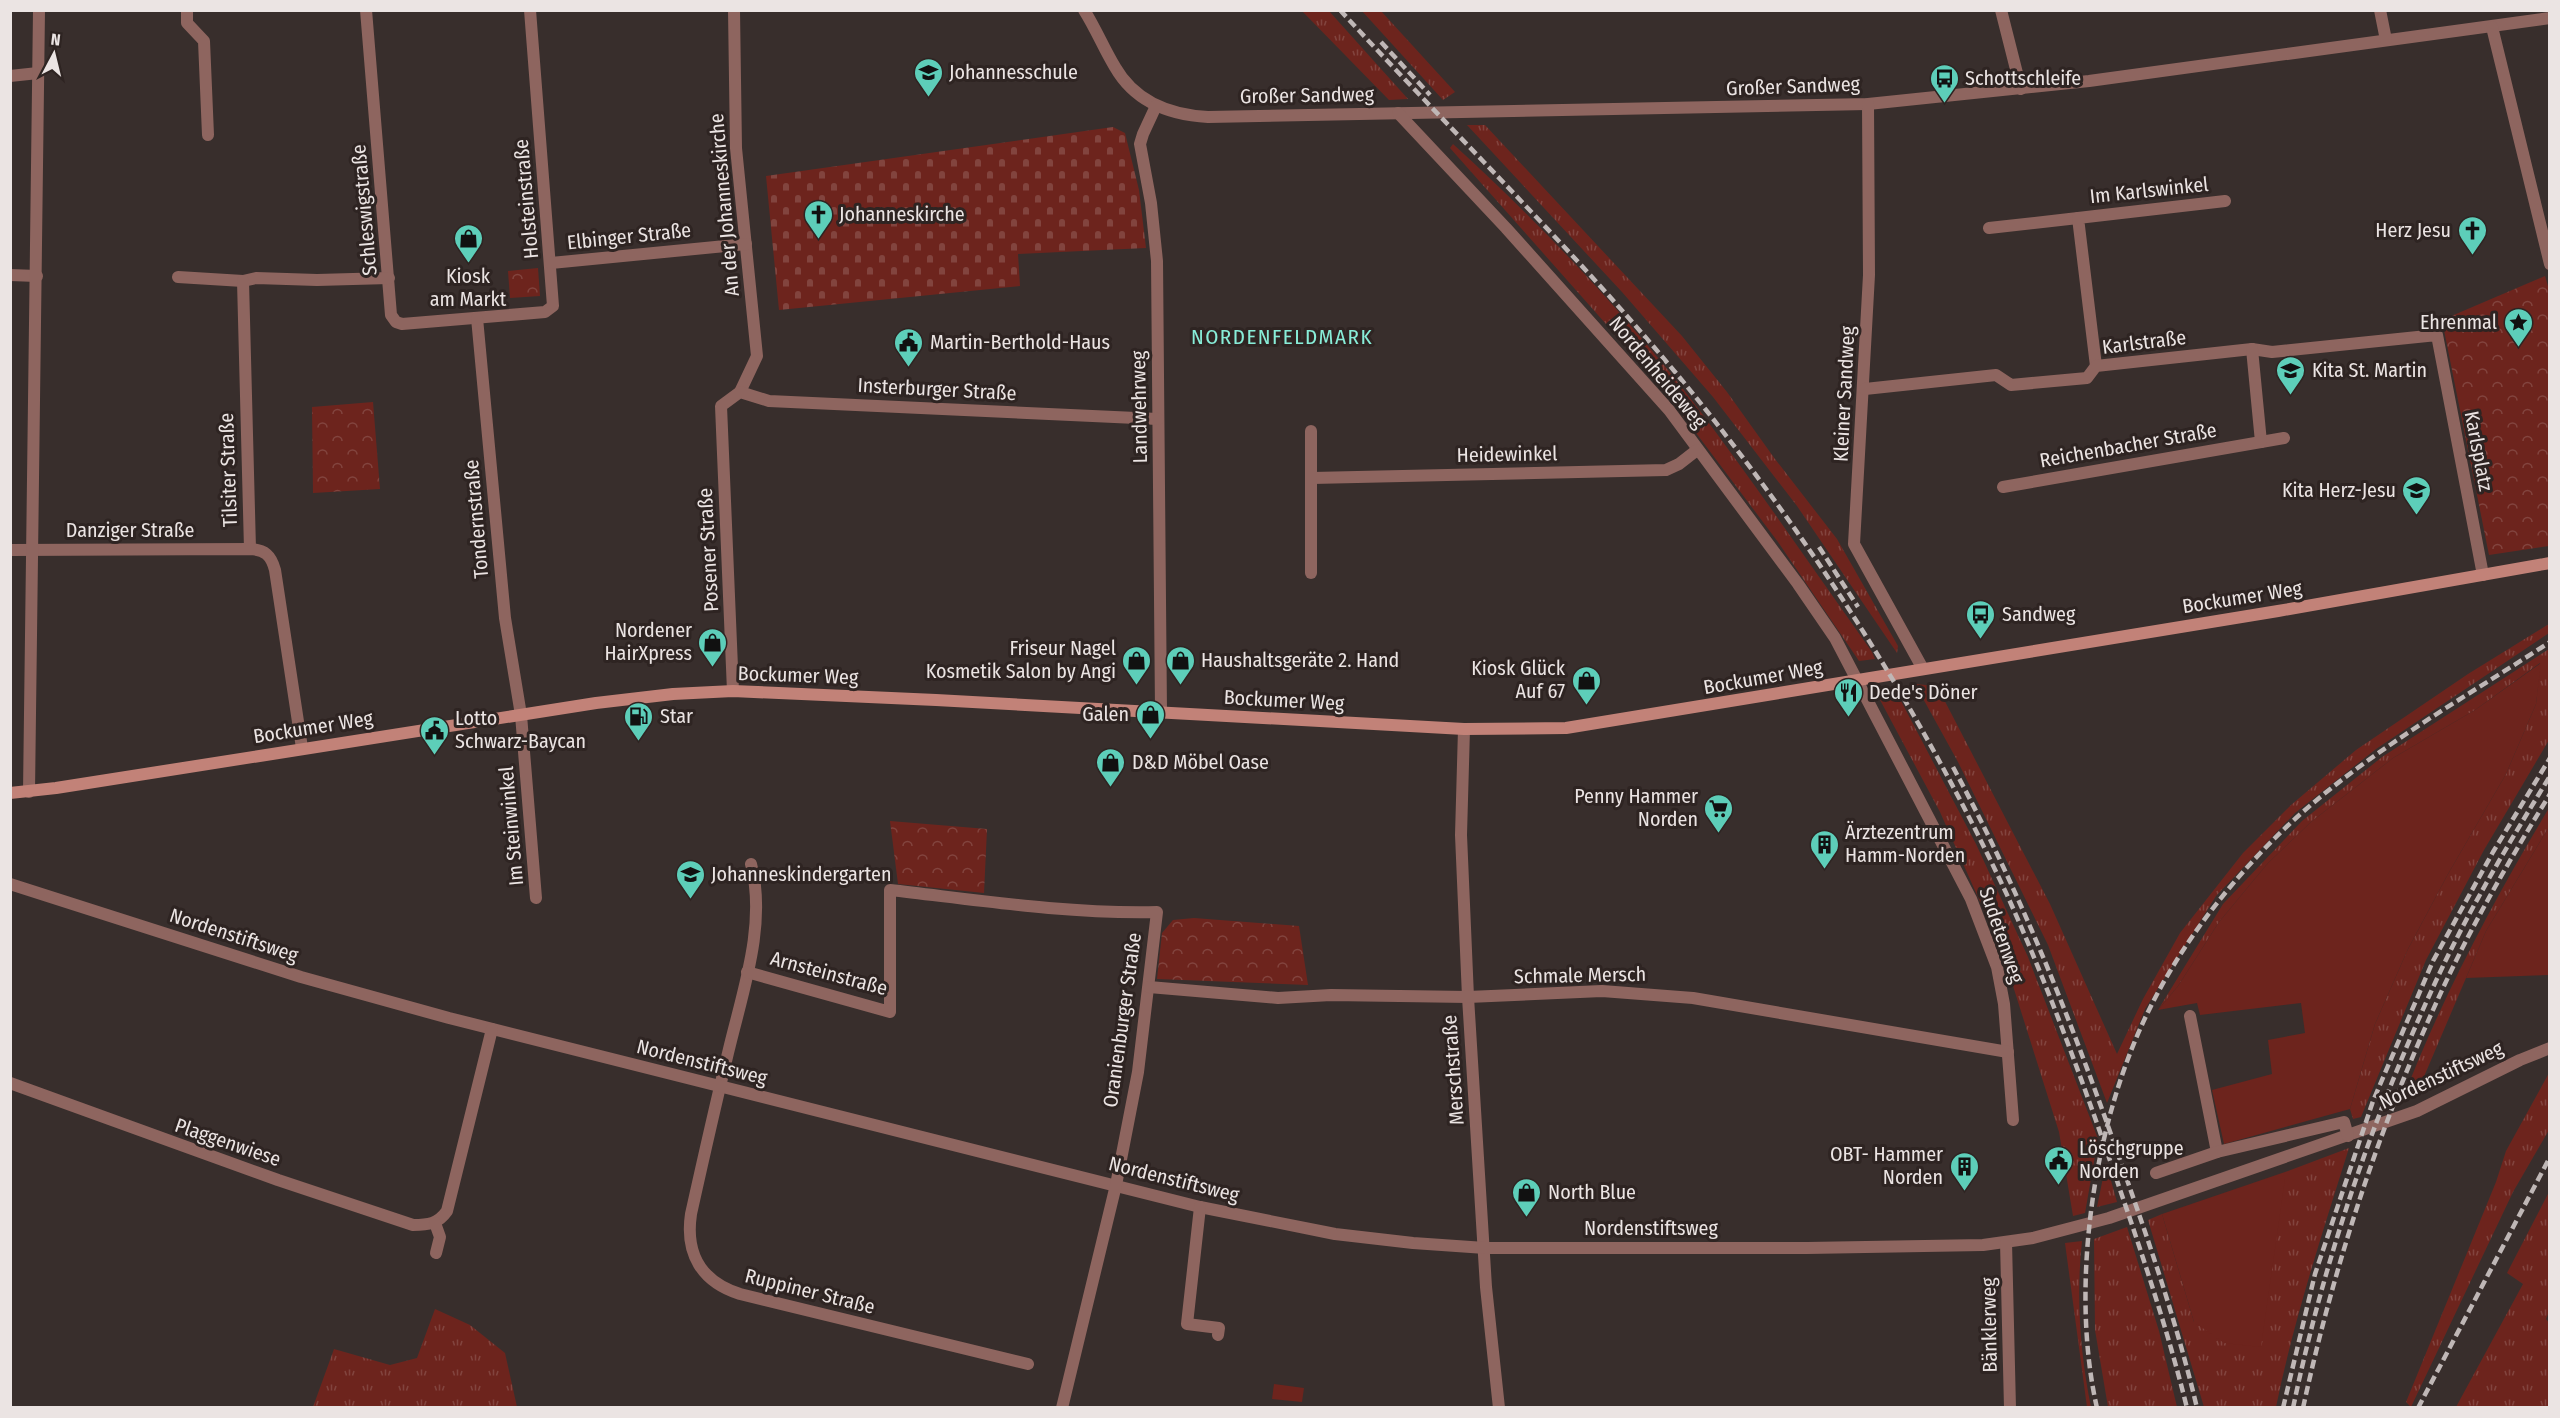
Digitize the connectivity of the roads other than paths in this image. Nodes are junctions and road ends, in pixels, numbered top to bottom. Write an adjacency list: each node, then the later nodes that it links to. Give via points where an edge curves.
1 (39, 10): 12 (street)
2 (187, 10): 18 (street, via 188,23 204,40)
3 (366, 10): 28 (street, Schleswigstraße)
4 (530, 10): 23 (street, Holsteinstraße)
5 (734, 10): 22 (street, An der Johanneskirche, via 736,148)
6 (1084, 10): 16 (street, Großer Sandweg, via 1124,80)
7 (2001, 10): 14 (street)
8 (2380, 10): 11 (street)
9 (2550, 18): 10 (street, Großer Sandweg)
10 (2492, 27): 11 (street, Großer Sandweg); 24 (street)
11 (2386, 40): 14 (street, Großer Sandweg)
12 (38, 73): 13 (street); 26 (street)
13 (10, 76)
14 (2021, 89): 15 (street, Großer Sandweg)
15 (1868, 104): 17 (street, Großer Sandweg); 34 (street, Kleiner Sandweg)
16 (1156, 106): 17 (street, Großer Sandweg, via 1208,117); 36 (street, Landwehrweg, via 1140,144 1157,261)
17 (1398, 113): 40 (street, Nordenheideweg, via 1618,352 1669,410)
18 (208, 135)
19 (2225, 201): 20 (street, Im Karlswinkel)
20 (2078, 218): 21 (street, Im Karlswinkel); 33 (street, Im Karlswinkel)
21 (1989, 228)
22 (746, 244): 23 (street, Elbinger Straße); 35 (street, An der Johanneskirche, via 757,356)
23 (551, 263): 30 (street, Holsteinstraße, via 551,310)
24 (2550, 264)
25 (10, 275): 26 (street)
26 (37, 276): 45 (street)
27 (178, 277): 29 (street)
28 (389, 279): 29 (street); 30 (street, Schleswigstraße, via 392,315 399,324)
29 (243, 281): 43 (street, Tilsiter Straße)
30 (477, 318): 53 (street, Tondernstraße, via 505,618)
31 (2437, 335): 32 (street, Karlstraße, via 2272,352); 48 (street, Karlsplatz)
32 (2252, 350): 33 (street, Karlstraße); 39 (street)
33 (2097, 366): 34 (street, Karlstraße, via 2087,378 2010,385 1996,375)
34 (1865, 389): 49 (street, Kleiner Sandweg, via 1854,544)
35 (740, 392): 36 (street, Insterburger Straße, via 769,401); 51 (street, Posener Straße, via 721,406)
36 (1158, 419): 52 (street, Landwehrweg)
37 (1311, 431): 41 (street)
38 (2284, 438): 39 (street, Reichenbacher Straße)
39 (2261, 442): 42 (street, Reichenbacher Straße)
40 (1697, 450): 41 (street, Heidewinkel, via 1666,470); 50 (street, Nordenheideweg, via 1798,584 1835,638)
41 (1312, 478): 47 (street)
42 (2003, 487)
43 (250, 549): 45 (street, Danziger Straße); 55 (street, Tilsiter Straße, via 269,555 276,570)
44 (10, 550): 45 (street, Danziger Straße)
45 (33, 550): 56 (street)
46 (2550, 563): 48 (main road, Bockumer Weg)
47 (1311, 573)
48 (2483, 575): 49 (main road, Bockumer Weg)
49 (1923, 669): 50 (main road, Bockumer Weg)
50 (1857, 680): 54 (main road, Bockumer Weg, via 1566,728); 68 (street, Sudetenweg, via 1971,898 1997,967)
51 (733, 691): 52 (main road, Bockumer Weg); 53 (main road, Bockumer Weg, via 596,702)
52 (1161, 712): 54 (main road, Bockumer Weg)
53 (521, 715): 55 (main road, Bockumer Weg); 61 (street, Im Steinwinkel)
54 (1464, 729): 64 (street, Merschstraße, via 1461,835)
55 (302, 748): 56 (main road, Bockumer Weg)
56 (29, 792): 57 (main road, Bockumer Weg)
57 (10, 793)
58 (751, 864): 62 (street, Arnsteinstraße, via 757,905)
59 (10, 885): 66 (street, Nordenstiftsweg, via 301,977)
60 (890, 890): 62 (street, Arnsteinstraße, via 890,1012); 63 (street, Oranienburger Straße, via 1090,911 1157,912)
61 (536, 898)
62 (747, 972): 70 (street, Arnsteinstraße)
63 (1149, 987): 64 (street, Schmale Mersch, via 1278,998); 75 (street, Oranienburger Straße, via 1138,1072)
64 (1468, 997): 68 (street, Schmale Mersch, via 1602,991 1653,993); 79 (street, Merschstraße)
65 (2190, 1016): 73 (street)
66 (492, 1029): 70 (street, Nordenstiftsweg); 77 (street, via 447,1211)
67 (2550, 1048): 72 (street, Nordenstiftsweg, via 2417,1111)
68 (2008, 1052): 71 (street, Sudetenweg)
69 (10, 1083): 77 (street, Plaggenwiese, via 357,1207 413,1225)
70 (720, 1086): 75 (street, Nordenstiftsweg); 82 (street, Ruppiner Straße, via 689,1230 694,1256 708,1275 724,1288 740,1294)
71 (2013, 1120)
72 (2348, 1136): 73 (street, via 2344,1122); 78 (street, Nordenstiftsweg, via 2070,1230)
73 (2217, 1152): 74 (street)
74 (2156, 1173)
75 (1116, 1185): 76 (street, Nordenstiftsweg); 83 (street)
76 (1200, 1207): 79 (street, Nordenstiftsweg, via 1335,1234); 81 (street, via 1187,1324 1219,1329)
77 (435, 1223): 80 (street, via 440,1237)
78 (2006, 1242): 79 (street, Nordenstiftsweg, via 1807,1248); 85 (street, Bänklerweg)
79 (1485, 1248): 84 (street, Merschstraße)
80 (436, 1253)
81 (1218, 1335)
82 (1028, 1364)
83 (1062, 1407)
84 (1499, 1407)
85 (2010, 1407)

